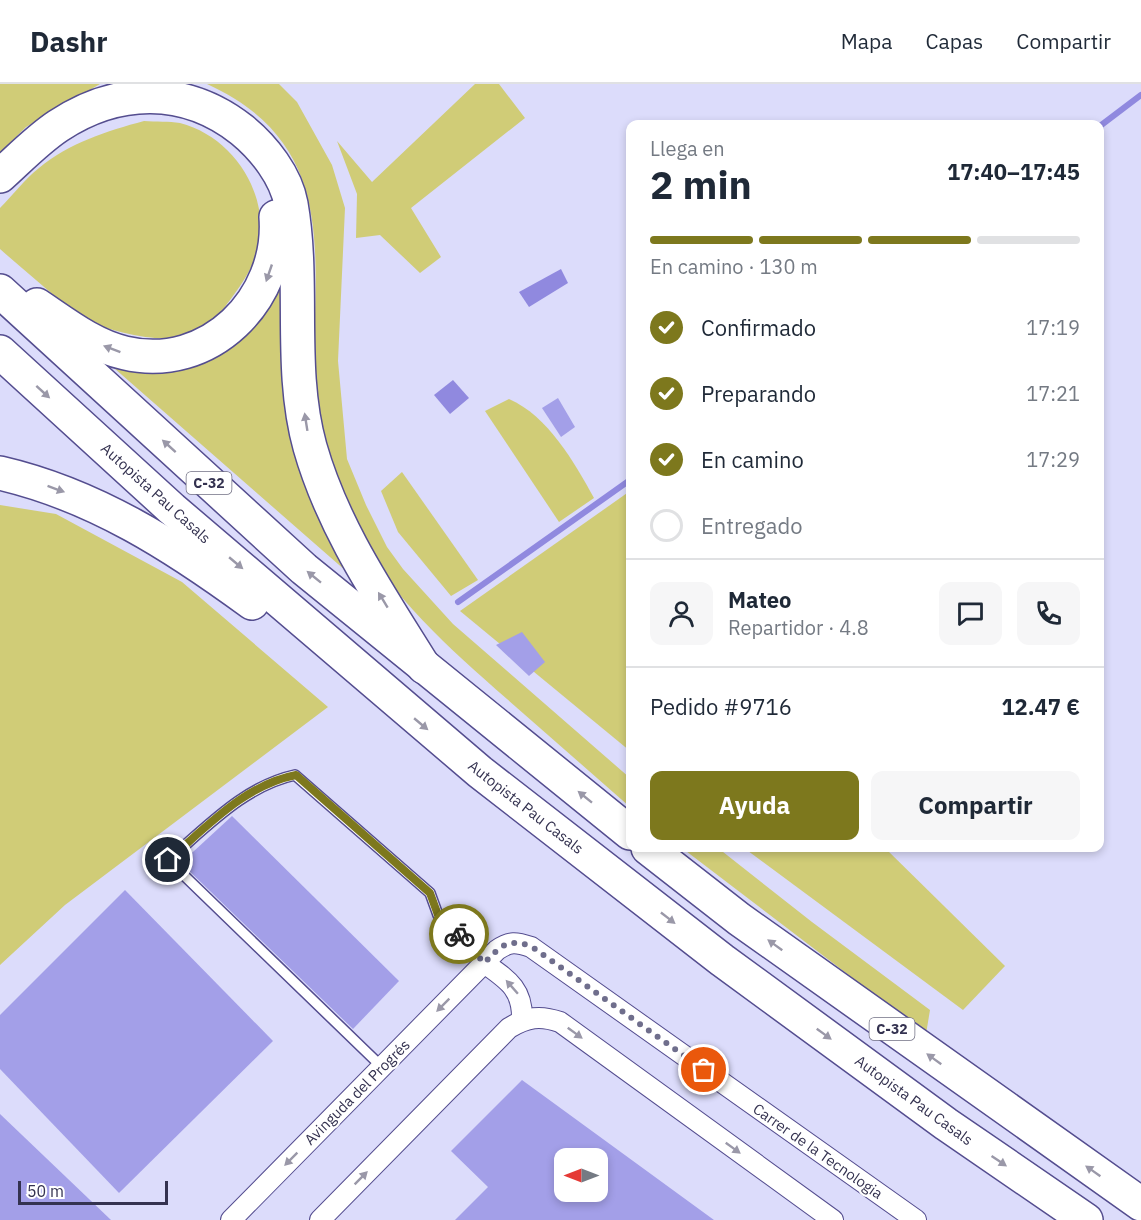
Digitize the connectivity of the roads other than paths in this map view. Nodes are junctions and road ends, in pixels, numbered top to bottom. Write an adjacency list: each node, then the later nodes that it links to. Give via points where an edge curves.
1 (249, 136): 2 (highway, via 206,107 177,97 146,94 115,99 86,110 58,126); 3 (highway, one-way to 3, via 275,202 274,259 254,304 238,322 206,343 174,354 124,353 84,335); 7 (highway, one-way to 1, via 349,545 321,482 309,444 302,393 291,202 276,168)
2 (0, 176)
3 (0, 282)
4 (0, 291): 7 (highway, C-32, one-way to 4, via 304,569)
5 (0, 352): 8 (highway, Autopista Pau Casals / C-32, one-way to 8, via 172,509)
6 (0, 472): 8 (highway, one-way to 8, via 70,494 153,535 318,652)
7 (424, 667): 9 (highway, C-32, one-way to 7)
8 (376, 686): 19 (highway, Autopista Pau Casals / C-32, one-way to 19, via 722,960 945,1124)
9 (626, 830)
10 (653, 852): 14 (highway, C-32, one-way to 10, via 748,926)
11 (484, 963): 12 (street, one-way to 11, via 519,996); 13 (street, Avinguda del Progrés, one-way to 13); 13 (lane, via 438,915 430,893 296,775 278,779 234,803 168,860); 18 (street, Carrer de la Tecnologia, via 507,943 531,946)
12 (522, 1020): 16 (street, one-way to 12); 17 (street, one-way to 17, via 538,1017 560,1022)
13 (382, 1067): 15 (street, Avinguda del Progrés, one-way to 15)
14 (1141, 1204)
15 (231, 1220)
16 (320, 1220)
17 (833, 1220)
18 (916, 1220)
19 (1086, 1220)

